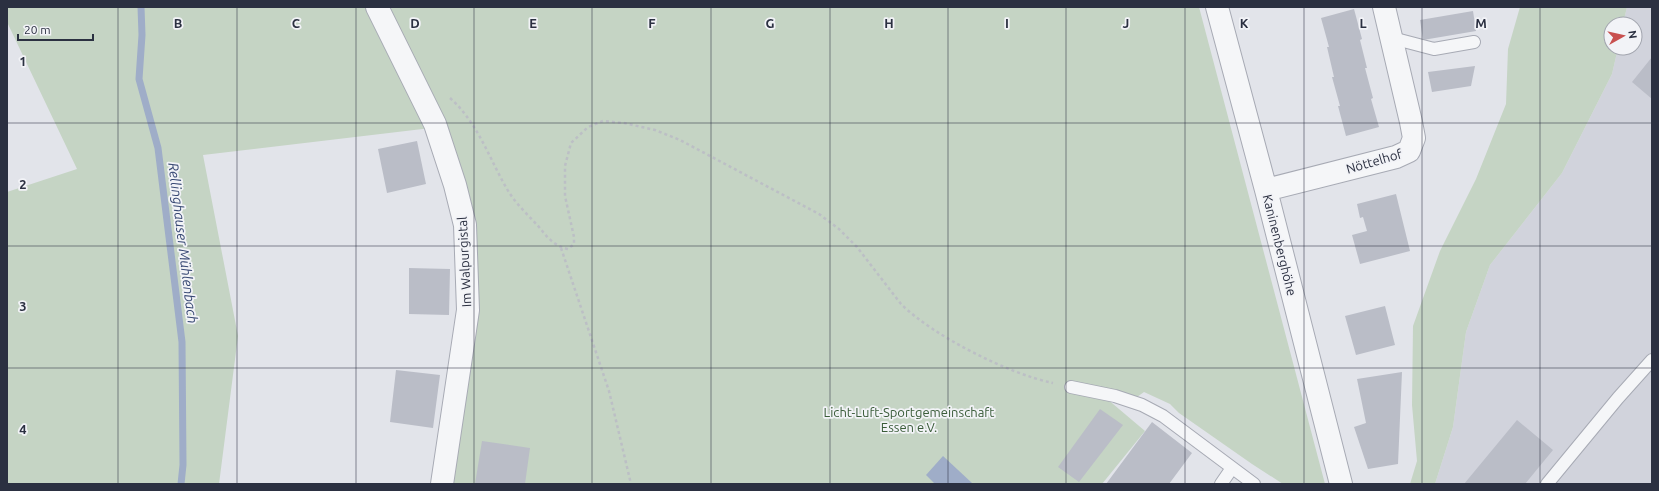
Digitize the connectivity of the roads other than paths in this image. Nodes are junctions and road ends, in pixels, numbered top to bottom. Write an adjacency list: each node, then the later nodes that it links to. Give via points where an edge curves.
1 (377, 7): 10 (street, Im Walpurgistal, via 435,124 465,225 468,310)
2 (1217, 7): 6 (street, Kaninenberghöhe)
3 (1384, 7): 4 (street, Nöttelhof)
4 (1392, 38): 5 (lane, via 1434,49); 6 (street, Nöttelhof, via 1414,138 1409,151 1396,157)
5 (1474, 42)
6 (1266, 190): 13 (street, Kaninenberghöhe)
7 (1652, 360): 14 (lane)
8 (1071, 387): 9 (lane, via 1115,396 1142,405 1163,416)
9 (1232, 468): 11 (lane); 12 (lane)
10 (442, 484)
11 (1221, 484)
12 (1254, 484)
13 (1341, 484)
14 (1547, 484)

